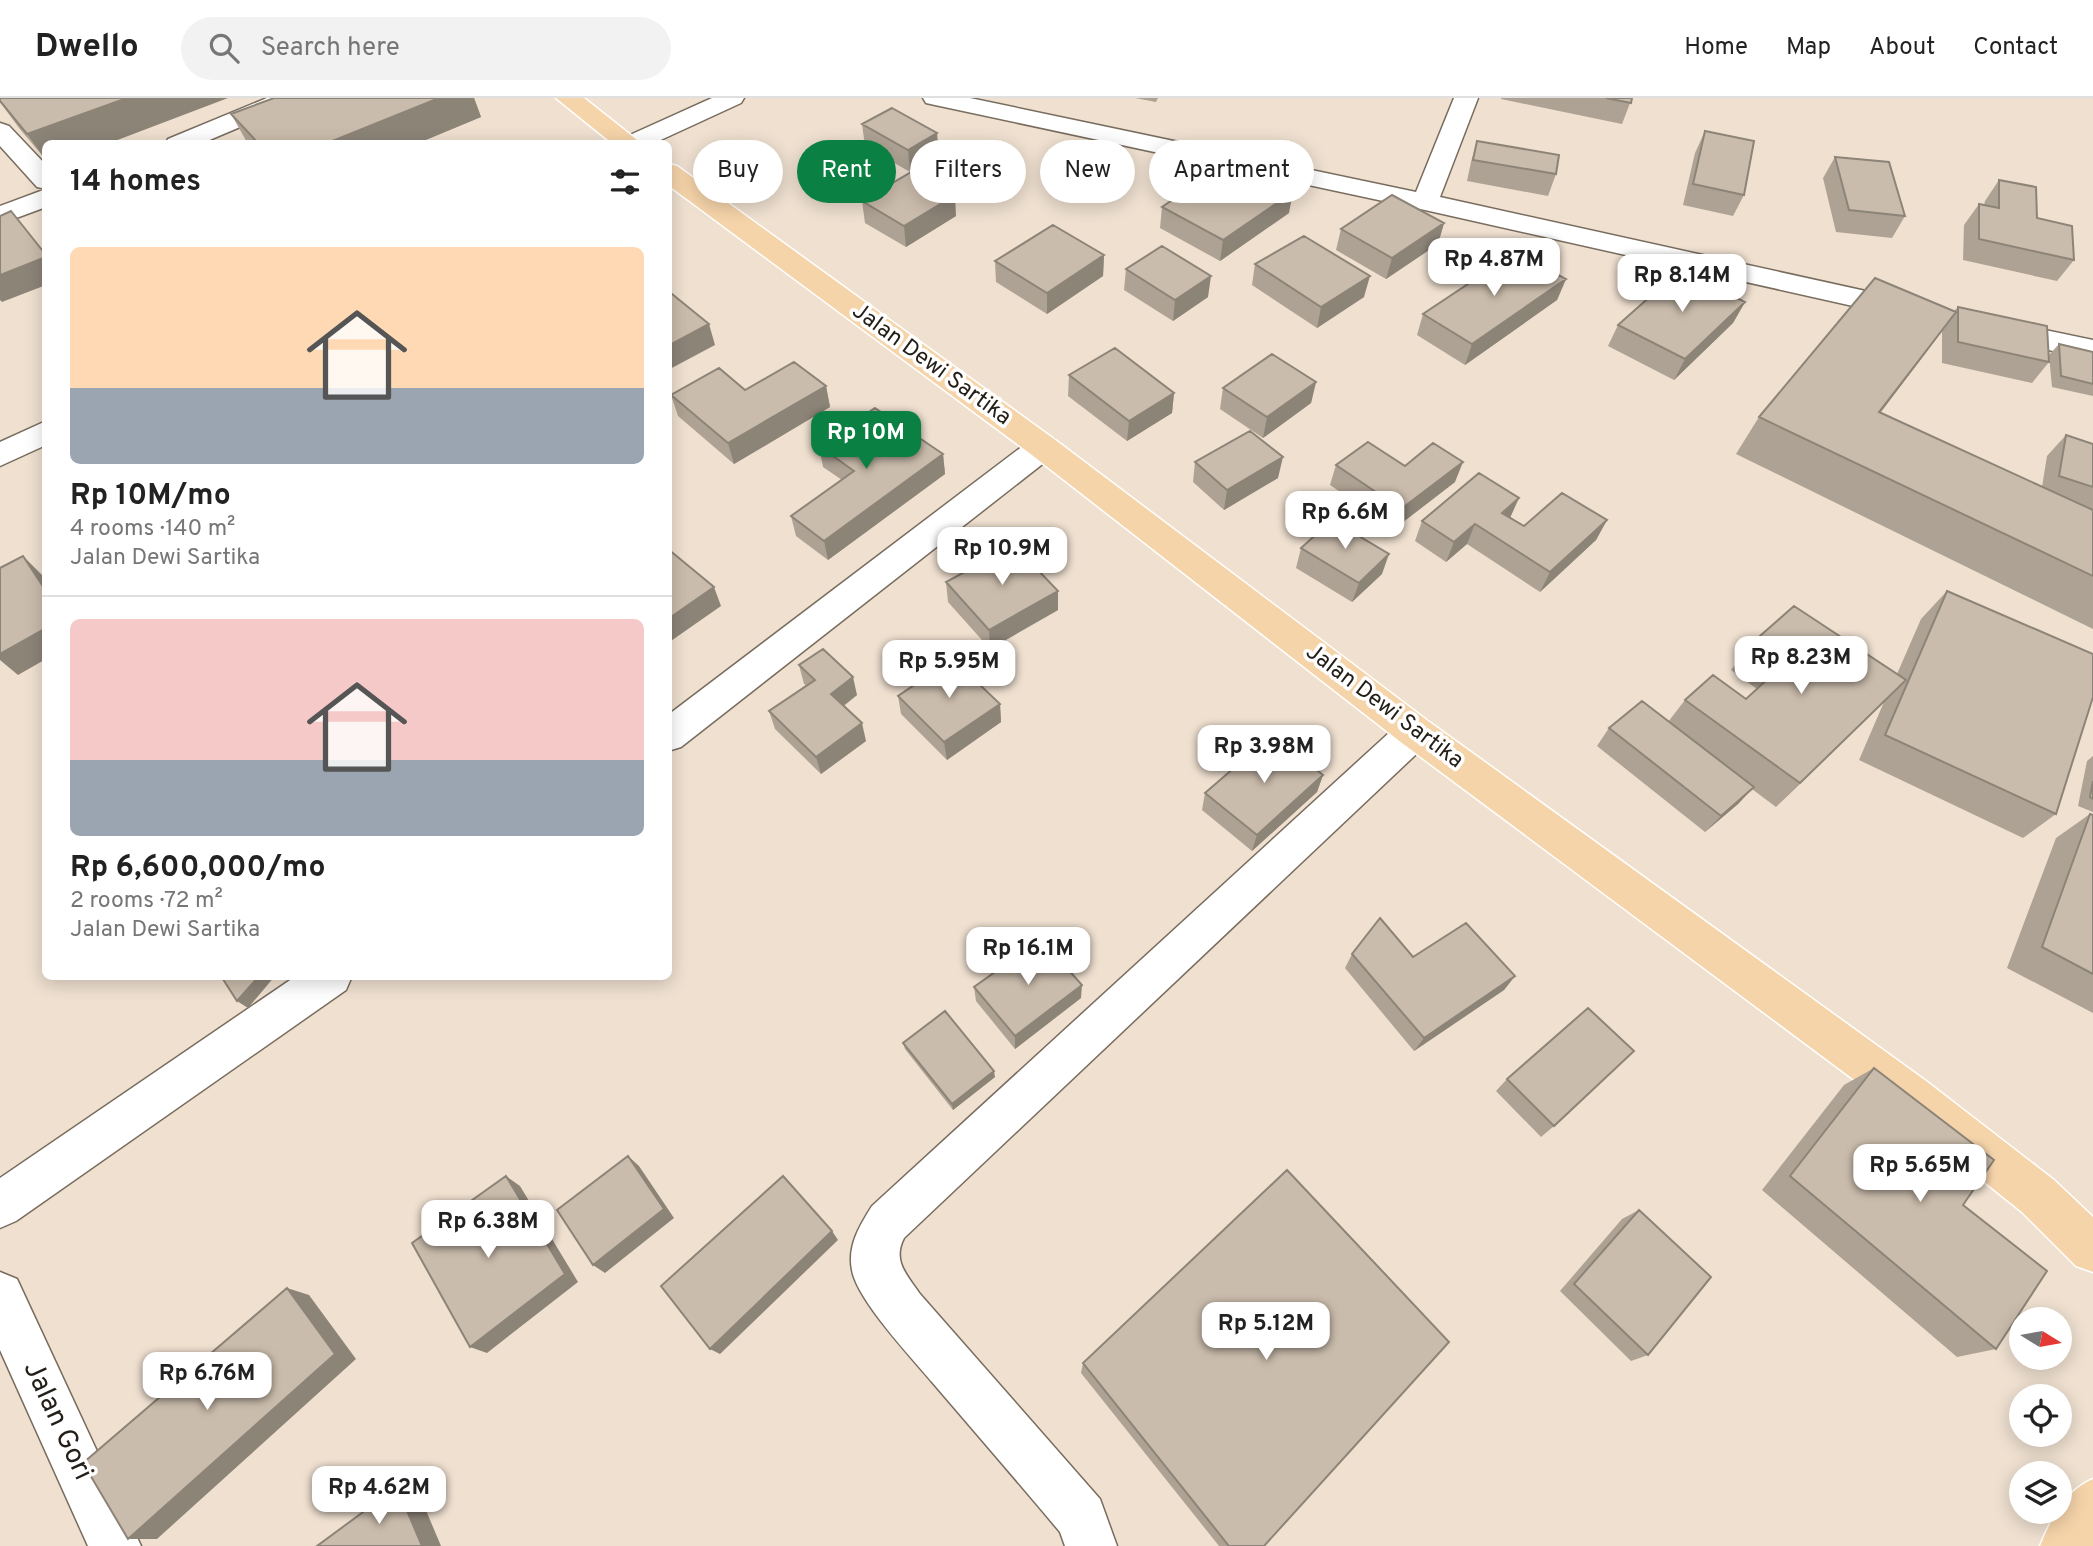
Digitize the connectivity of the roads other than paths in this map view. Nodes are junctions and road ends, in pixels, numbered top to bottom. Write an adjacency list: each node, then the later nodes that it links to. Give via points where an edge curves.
1 (288, 98): 7 (street)
2 (568, 98): 8 (main road)
3 (732, 98): 9 (street)
4 (935, 98): 13 (street)
5 (1466, 98): 13 (street)
6 (0, 131): 11 (street)
7 (187, 140)
8 (625, 140)
9 (639, 140)
10 (672, 175): 19 (main road, Jalan Dewi Sartika)
11 (42, 177)
12 (42, 199): 14 (street)
13 (1424, 202): 15 (street)
14 (0, 216)
15 (1929, 314)
16 (1970, 323): 17 (street)
17 (2093, 350)
18 (42, 434): 20 (street)
19 (1043, 447): 21 (main road, Jalan Dewi Sartika); 22 (street)
20 (0, 455)
21 (1415, 732): 25 (main road, Jalan Dewi Sartika, via 1911,1096 2038,1196); 29 (street, via 888,1222 876,1243 875,1270 903,1311 1082,1517)
22 (672, 733)
23 (325, 980): 24 (street)
24 (0, 1205)
25 (2093, 1249)
26 (0, 1296): 28 (street, Jalan Gori)
27 (2093, 1506): 30 (main road)
28 (115, 1546)
29 (1091, 1546)
30 (2066, 1546)

